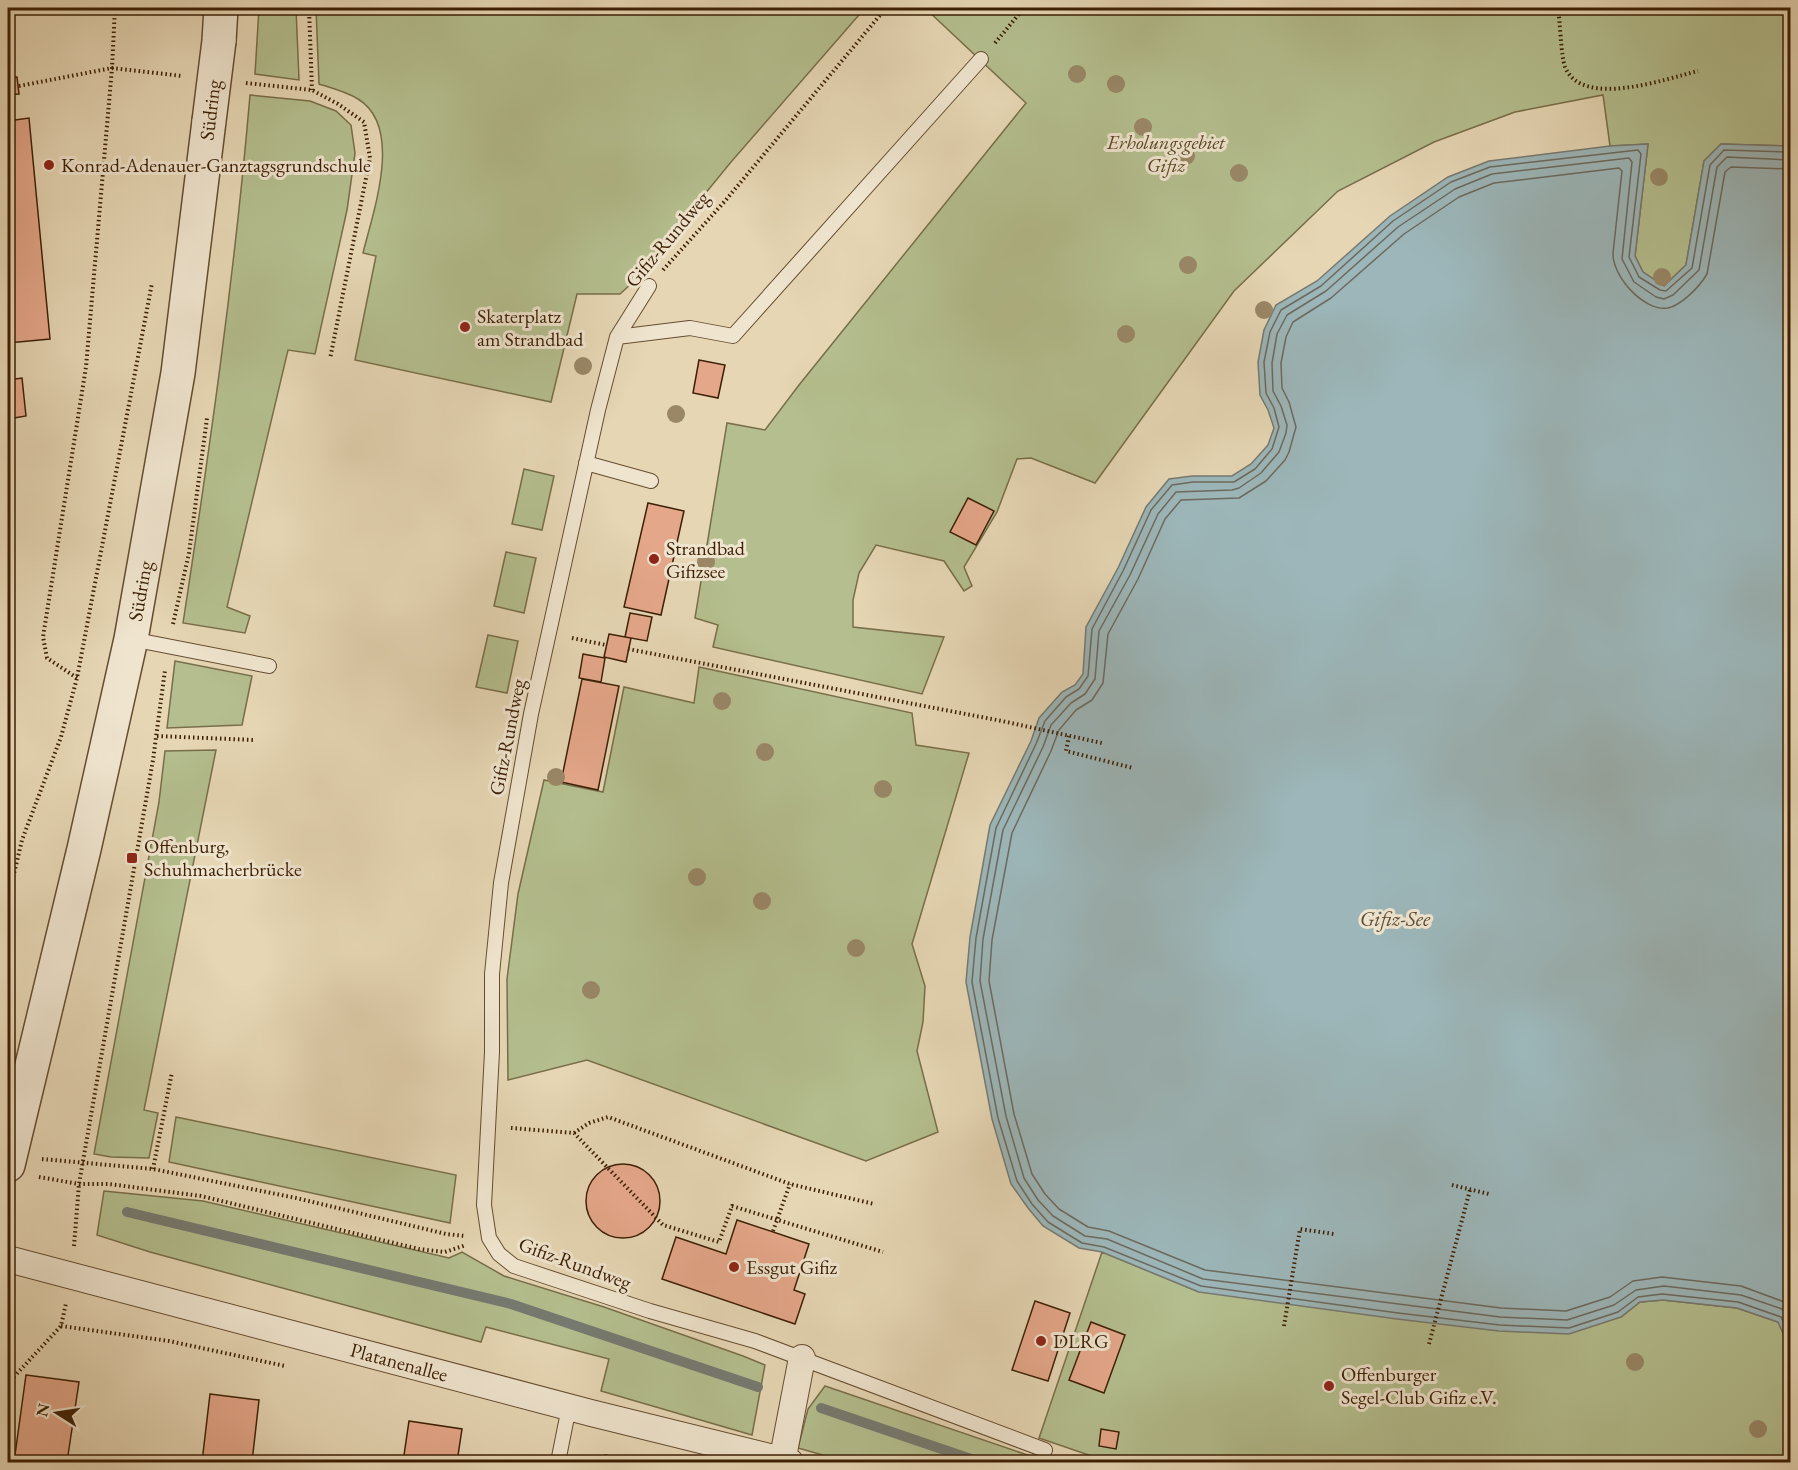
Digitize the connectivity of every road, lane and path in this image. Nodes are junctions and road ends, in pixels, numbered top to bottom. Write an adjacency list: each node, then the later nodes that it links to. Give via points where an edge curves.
1 (115, 8): 8 (path)
2 (221, 8): 18 (street, Südring, bridge, via 178,373)
3 (309, 8): 14 (path, via 312,90 364,122 370,158)
4 (886, 8): 12 (path, Gifiz-Rundweg)
5 (1024, 8): 7 (path)
6 (1558, 8): 9 (path, via 1564,66 1572,79 1588,87 1600,90 1647,84)
7 (981, 59): 13 (lane, via 733,336 690,328)
8 (112, 68): 10 (path); 23 (path, via 86,367 43,637 47,658)
9 (1698, 71)
10 (19, 86)
11 (155, 272): 23 (path)
12 (649, 286): 13 (lane, Gifiz-Rundweg)
13 (617, 337): 15 (lane, Gifiz-Rundweg)
14 (330, 358)
15 (585, 463): 16 (lane); 17 (lane, Gifiz-Rundweg)
16 (651, 481)
17 (548, 633): 19 (path); 31 (lane, Gifiz-Rundweg, via 501,883 492,974 492,1053)
18 (132, 639): 20 (lane); 33 (street, Südring)
19 (606, 645)
20 (168, 646): 22 (lane); 24 (path)
21 (628, 649): 25 (path)
22 (269, 666)
23 (77, 678): 29 (path, via 61,737 22,840)
24 (157, 736): 26 (path); 34 (path)
25 (1069, 736): 27 (path); 28 (path, via 1065,751)
26 (253, 740)
27 (1102, 743)
28 (1134, 768)
29 (8, 899)
30 (172, 1072): 35 (path)
31 (486, 1125): 32 (path); 44 (lane, Gifiz-Rundweg, via 484,1205)
32 (574, 1133): 36 (path, via 608,1117); 41 (path, via 663,1225 719,1242 732,1206)
33 (9, 1160): 34 (path)
34 (84, 1163): 35 (path); 44 (path, via 79,1184 201,1196 419,1249 445,1252)
35 (153, 1169): 44 (path, via 446,1234)
36 (790, 1184): 40 (path); 41 (path)
37 (1452, 1185): 38 (path)
38 (1470, 1190): 39 (path); 49 (path)
39 (1489, 1194)
40 (874, 1204)
41 (776, 1220): 42 (path); 45 (path)
42 (773, 1231)
43 (1334, 1234): 48 (path, via 1300,1229)
44 (489, 1238): 50 (lane, Gifiz-Rundweg, via 499,1254 514,1266)
45 (883, 1252)
46 (8, 1259): 53 (street, Platanenallee)
47 (62, 1326): 51 (path)
48 (1284, 1326)
49 (1429, 1344)
50 (802, 1358): 54 (lane, Gifiz-Rundweg); 56 (street)
51 (9, 1380): 52 (path)
52 (8, 1389)
53 (569, 1407): 55 (lane); 56 (street, Platanenallee)
54 (1044, 1450)
55 (558, 1462)
56 (785, 1462)

